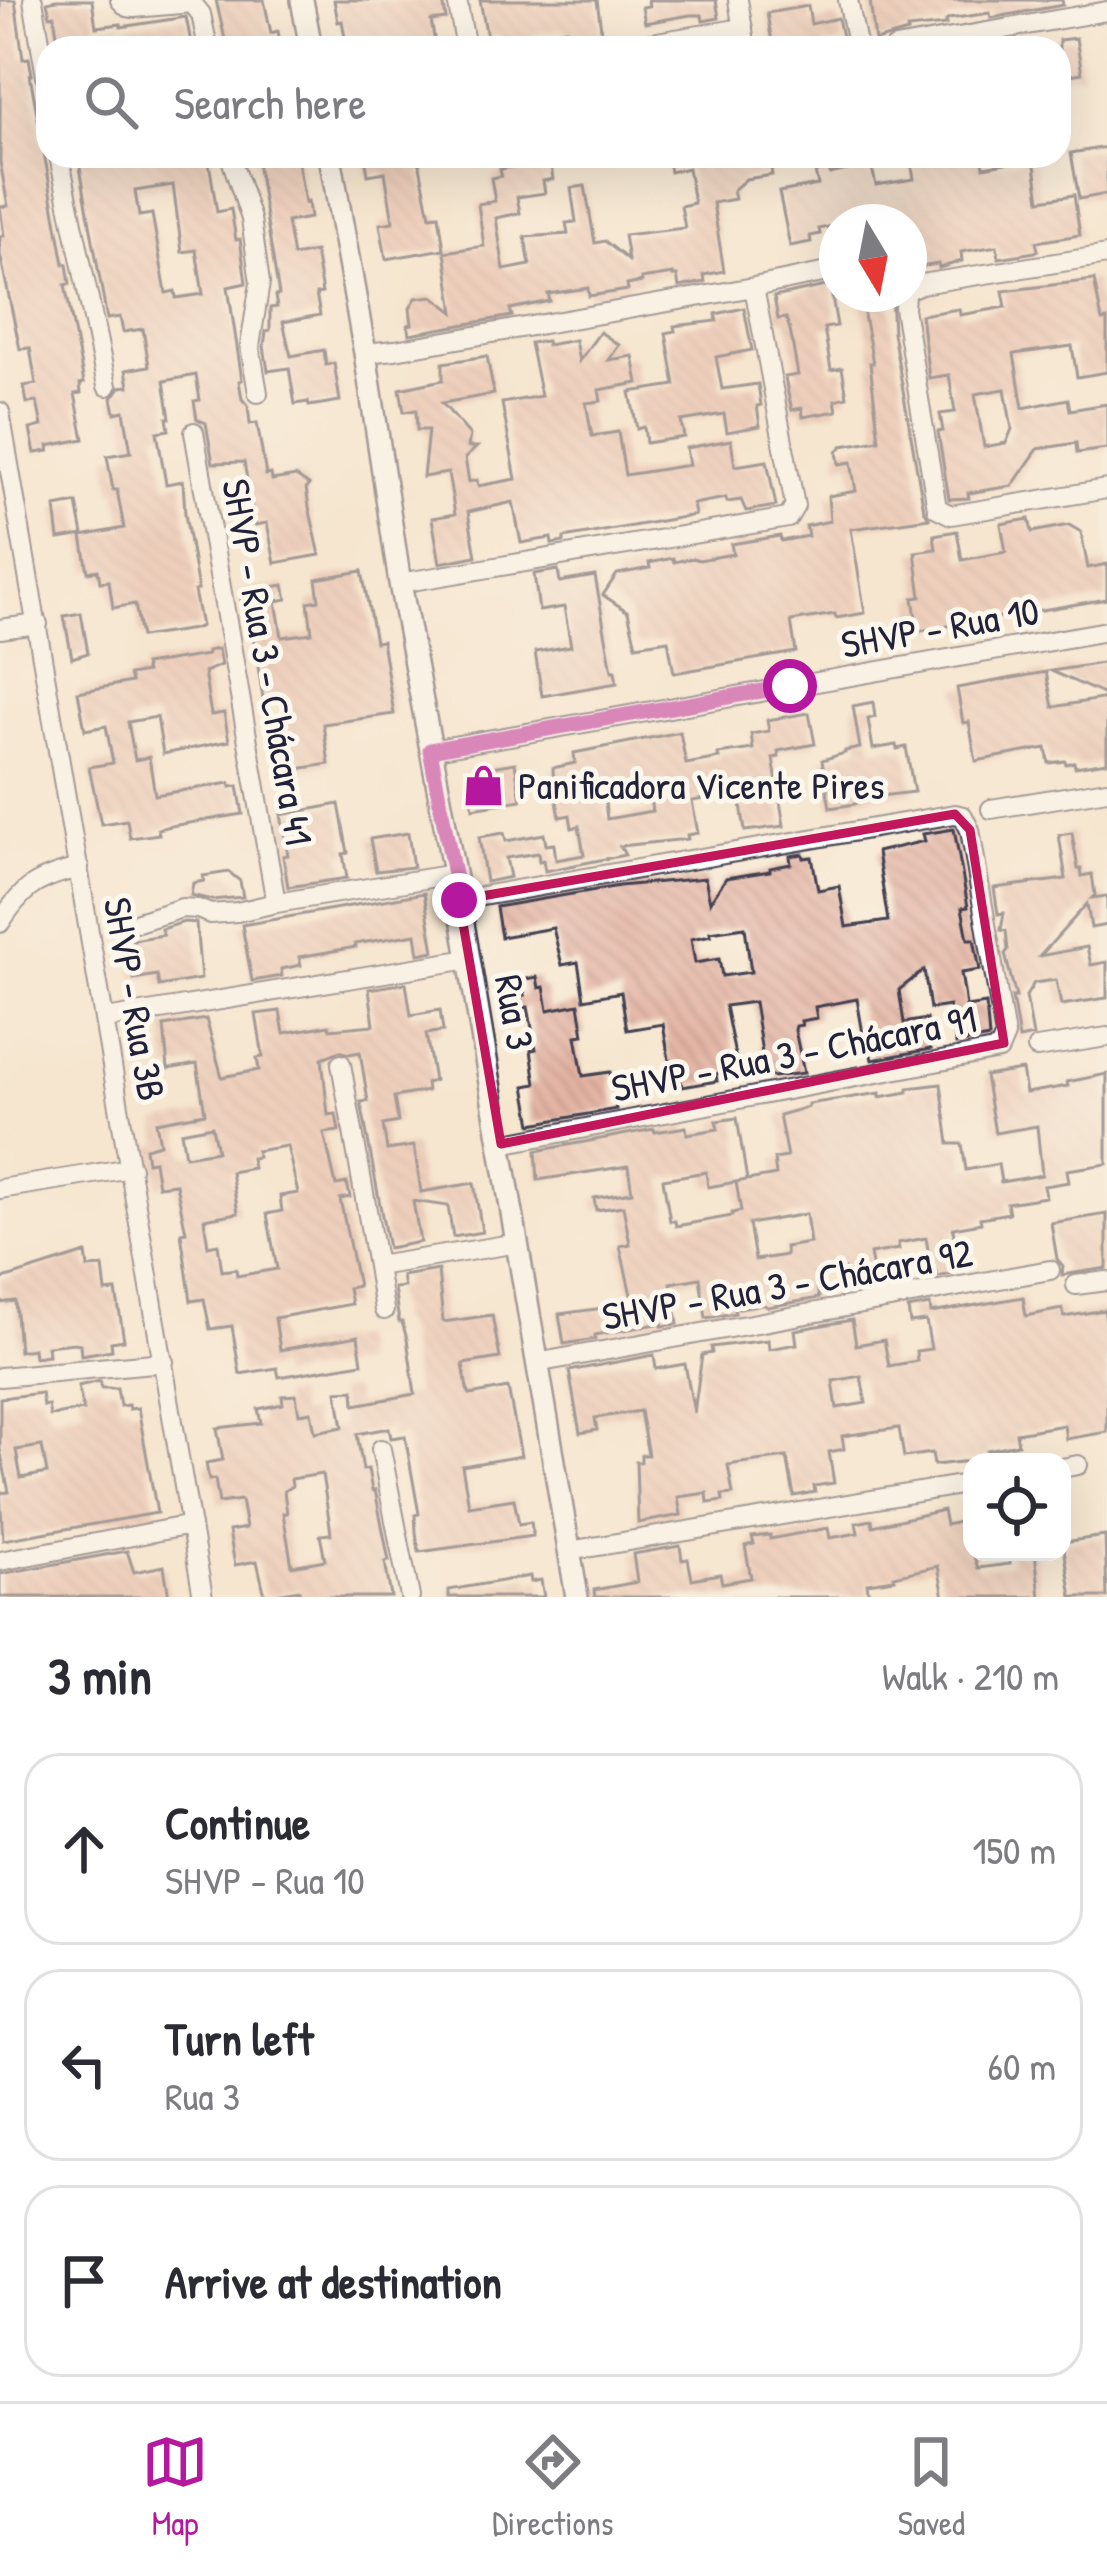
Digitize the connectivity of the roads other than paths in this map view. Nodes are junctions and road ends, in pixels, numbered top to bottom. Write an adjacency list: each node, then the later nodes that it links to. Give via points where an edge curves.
1 (33, 0): 8 (street)
2 (120, 0): 9 (street, via 134,8 192,3)
3 (302, 0): 10 (main road)
4 (458, 0): 11 (street)
5 (738, 0): 12 (street)
6 (848, 0): 13 (street)
7 (1107, 10): 14 (street)
8 (39, 36)
9 (206, 36)
10 (309, 36)
11 (464, 36)
12 (745, 36)
13 (855, 36)
14 (962, 36)
15 (62, 168): 24 (street)
16 (234, 168): 25 (street, via 260,283 250,346)
17 (332, 168): 23 (main road, Rua 3)
18 (1107, 255): 20 (street)
19 (819, 274): 21 (street)
20 (927, 283)
21 (754, 287): 23 (street); 29 (street, via 792,515)
22 (905, 312): 28 (street, via 937,508 951,515)
23 (365, 353): 29 (main road, Rua 3)
24 (107, 386)
25 (257, 393)
26 (0, 412): 30 (street, SHVP - Rua 3B)
27 (194, 432): 39 (street, SHVP - Rua 3 - Chácara 41)
28 (1107, 489)
29 (400, 583): 33 (main road, Rua 3)
30 (38, 624): 31 (street); 36 (street, SHVP - Rua 3B)
31 (0, 628)
32 (1107, 632): 33 (street, SHVP - Rua 10)
33 (430, 750): 37 (main road, Rua 3)
34 (1107, 790): 35 (street)
35 (991, 809)
36 (79, 868): 41 (street, via 17,896); 43 (street, SHVP - Rua 3B)
37 (454, 874): 38 (main road, Rua 3); 39 (street, SHVP - Rua 3 - Chácara 41)
38 (459, 900): 42 (main road, Rua 3); 47 (street, SHVP - Rua 3 - Chácara 91, via 956,814 970,830 994,968 1005,1036 992,1053)
39 (276, 903): 40 (street, SHVP - Rua 3 - Chácara 41, via 217,915 182,908)
40 (138, 922)
41 (0, 923)
42 (469, 959): 43 (street); 47 (main road, Rua 3)
43 (106, 1019): 48 (street, SHVP - Rua 3B)
44 (1107, 1036): 45 (street)
45 (1037, 1048)
46 (341, 1064): 51 (street)
47 (501, 1144): 50 (main road, Rua 3)
48 (131, 1168): 49 (street); 56 (street, SHVP - Rua 3B)
49 (0, 1189)
50 (518, 1243): 51 (street); 57 (main road, Rua 3)
51 (377, 1266): 55 (street)
52 (1050, 1270): 57 (street, SHVP - Rua 3 - Chácara 92)
53 (1107, 1281): 54 (street)
54 (1076, 1286)
55 (384, 1310)
56 (164, 1362): 58 (street); 61 (street, SHVP - Rua 3B)
57 (536, 1363): 62 (main road, Rua 3)
58 (0, 1377)
59 (381, 1449): 65 (street)
60 (963, 1485): 62 (street)
61 (191, 1525): 63 (street); 64 (street, SHVP - Rua 3B)
62 (569, 1551): 66 (main road, Rua 3)
63 (0, 1562)
64 (203, 1597)
65 (410, 1597)
66 (577, 1597)

